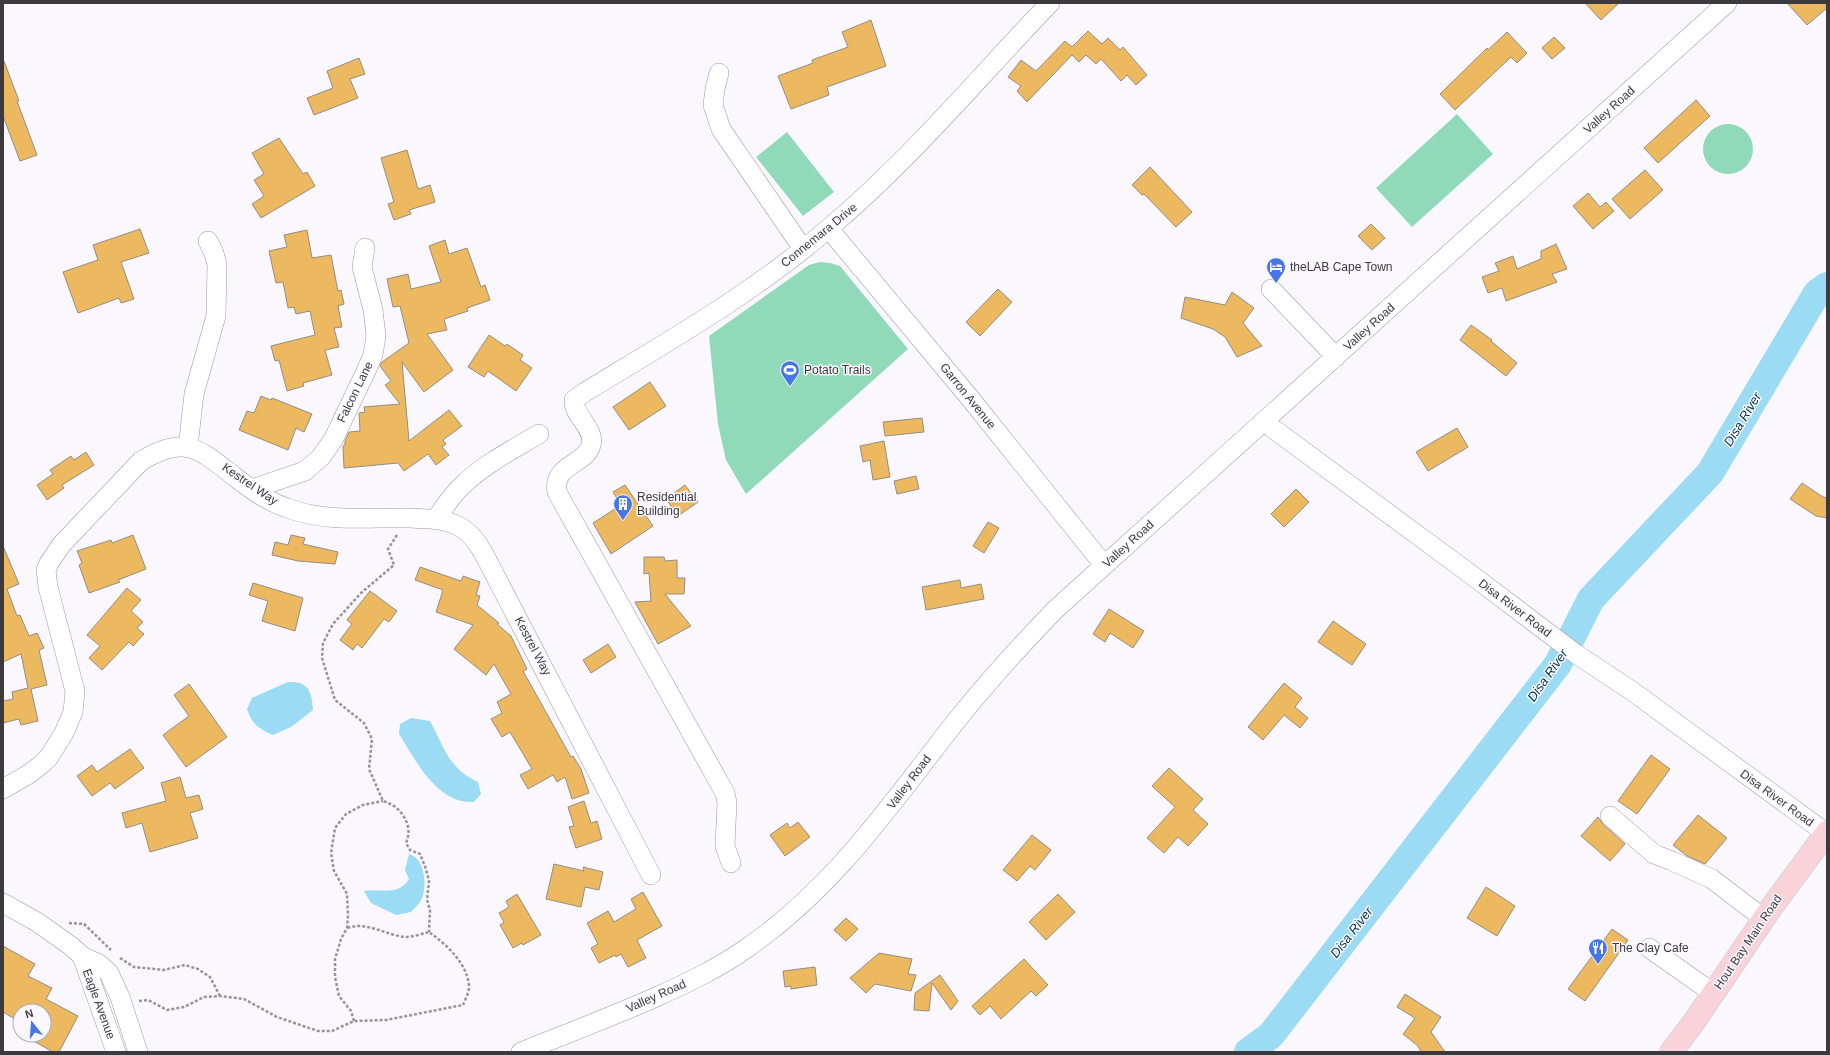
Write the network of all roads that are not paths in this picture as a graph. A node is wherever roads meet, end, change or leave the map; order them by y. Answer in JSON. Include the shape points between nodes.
{"nodes":[{"id":1,"x":1050,"y":3,"type":"edge"},
{"id":2,"x":1727,"y":3,"type":"edge"},
{"id":3,"x":719,"y":73,"type":"dead end"},
{"id":4,"x":829,"y":229,"type":"junction"},
{"id":5,"x":208,"y":241,"type":"dead end"},
{"id":6,"x":365,"y":248,"type":"dead end"},
{"id":7,"x":803,"y":249,"type":"junction"},
{"id":8,"x":1271,"y":289,"type":"dead end"},
{"id":9,"x":1336,"y":357,"type":"junction"},
{"id":10,"x":1264,"y":422,"type":"junction"},
{"id":11,"x":539,"y":434,"type":"dead end"},
{"id":12,"x":188,"y":447,"type":"junction"},
{"id":13,"x":252,"y":489,"type":"junction"},
{"id":14,"x":436,"y":519,"type":"junction"},
{"id":15,"x":1104,"y":565,"type":"junction"},
{"id":16,"x":3,"y":789,"type":"edge"},
{"id":17,"x":1610,"y":816,"type":"dead end"},
{"id":18,"x":1826,"y":833,"type":"edge"},
{"id":19,"x":732,"y":863,"type":"dead end"},
{"id":20,"x":651,"y":875,"type":"dead end"},
{"id":21,"x":3,"y":903,"type":"edge"},
{"id":22,"x":1763,"y":918,"type":"junction"},
{"id":23,"x":1649,"y":948,"type":"dead end"},
{"id":24,"x":82,"y":956,"type":"junction"},
{"id":25,"x":1713,"y":993,"type":"junction"},
{"id":26,"x":116,"y":1052,"type":"edge"},
{"id":27,"x":138,"y":1052,"type":"edge"},
{"id":28,"x":521,"y":1052,"type":"edge"},
{"id":29,"x":1671,"y":1052,"type":"edge"}],
"edges":[{"from":1,"to":4,"type":"street","name":"Connemara Drive","via":[[912,152]]},
{"from":2,"to":9,"type":"street","name":"Valley Road"},
{"from":3,"to":7,"type":"street","via":[[713,105],[721,129]]},
{"from":4,"to":7,"type":"street","name":"Connemara Drive"},
{"from":4,"to":15,"type":"street","name":"Garron Avenue"},
{"from":5,"to":12,"type":"street","via":[[216,265],[216,316],[194,394]]},
{"from":6,"to":13,"type":"street","name":"Falcon Lane","via":[[362,267],[376,336],[373,355],[366,371],[333,440],[321,457],[305,470]]},
{"from":7,"to":19,"type":"street","name":"Connemara Drive","via":[[750,289],[689,329],[577,397],[574,402],[575,408],[592,437],[591,447],[558,476],[556,482],[557,492],[725,793],[728,802],[725,846]]},
{"from":8,"to":9,"type":"street"},
{"from":9,"to":10,"type":"street","name":"Valley Road"},
{"from":10,"to":15,"type":"street","name":"Valley Road"},
{"from":10,"to":18,"type":"street","name":"Disa River Road","via":[[1543,630],[1632,691]]},
{"from":11,"to":14,"type":"street","via":[[478,472],[451,498]]},
{"from":12,"to":13,"type":"street","name":"Kestrel Way","via":[[204,452]]},
{"from":12,"to":16,"type":"street","name":"Kestrel Way","via":[[154,453],[141,461],[62,544],[49,563],[46,570],[47,583],[75,691],[73,712],[50,757]]},
{"from":13,"to":14,"type":"street","name":"Kestrel Way","via":[[286,508],[311,515],[336,518]]},
{"from":14,"to":20,"type":"street","name":"Kestrel Way","via":[[460,526],[478,545],[550,678]]},
{"from":15,"to":28,"type":"street","name":"Valley Road","via":[[1056,609],[1003,665],[961,714],[854,852],[791,914],[747,948],[701,975],[606,1019]]},
{"from":17,"to":22,"type":"street","via":[[1654,854],[1712,879]]},
{"from":18,"to":22,"type":"main road","name":"Hout Bay Main Road"},
{"from":21,"to":24,"type":"street","name":"Eagle Avenue","via":[[51,932]]},
{"from":22,"to":25,"type":"main road","name":"Hout Bay Main Road"},
{"from":23,"to":25,"type":"street"},
{"from":24,"to":26,"type":"street","name":"Eagle Avenue"},
{"from":24,"to":27,"type":"street","name":"Eagle Avenue","via":[[99,964],[116,985]]},
{"from":25,"to":29,"type":"main road","name":"Hout Bay Main Road"}]}
